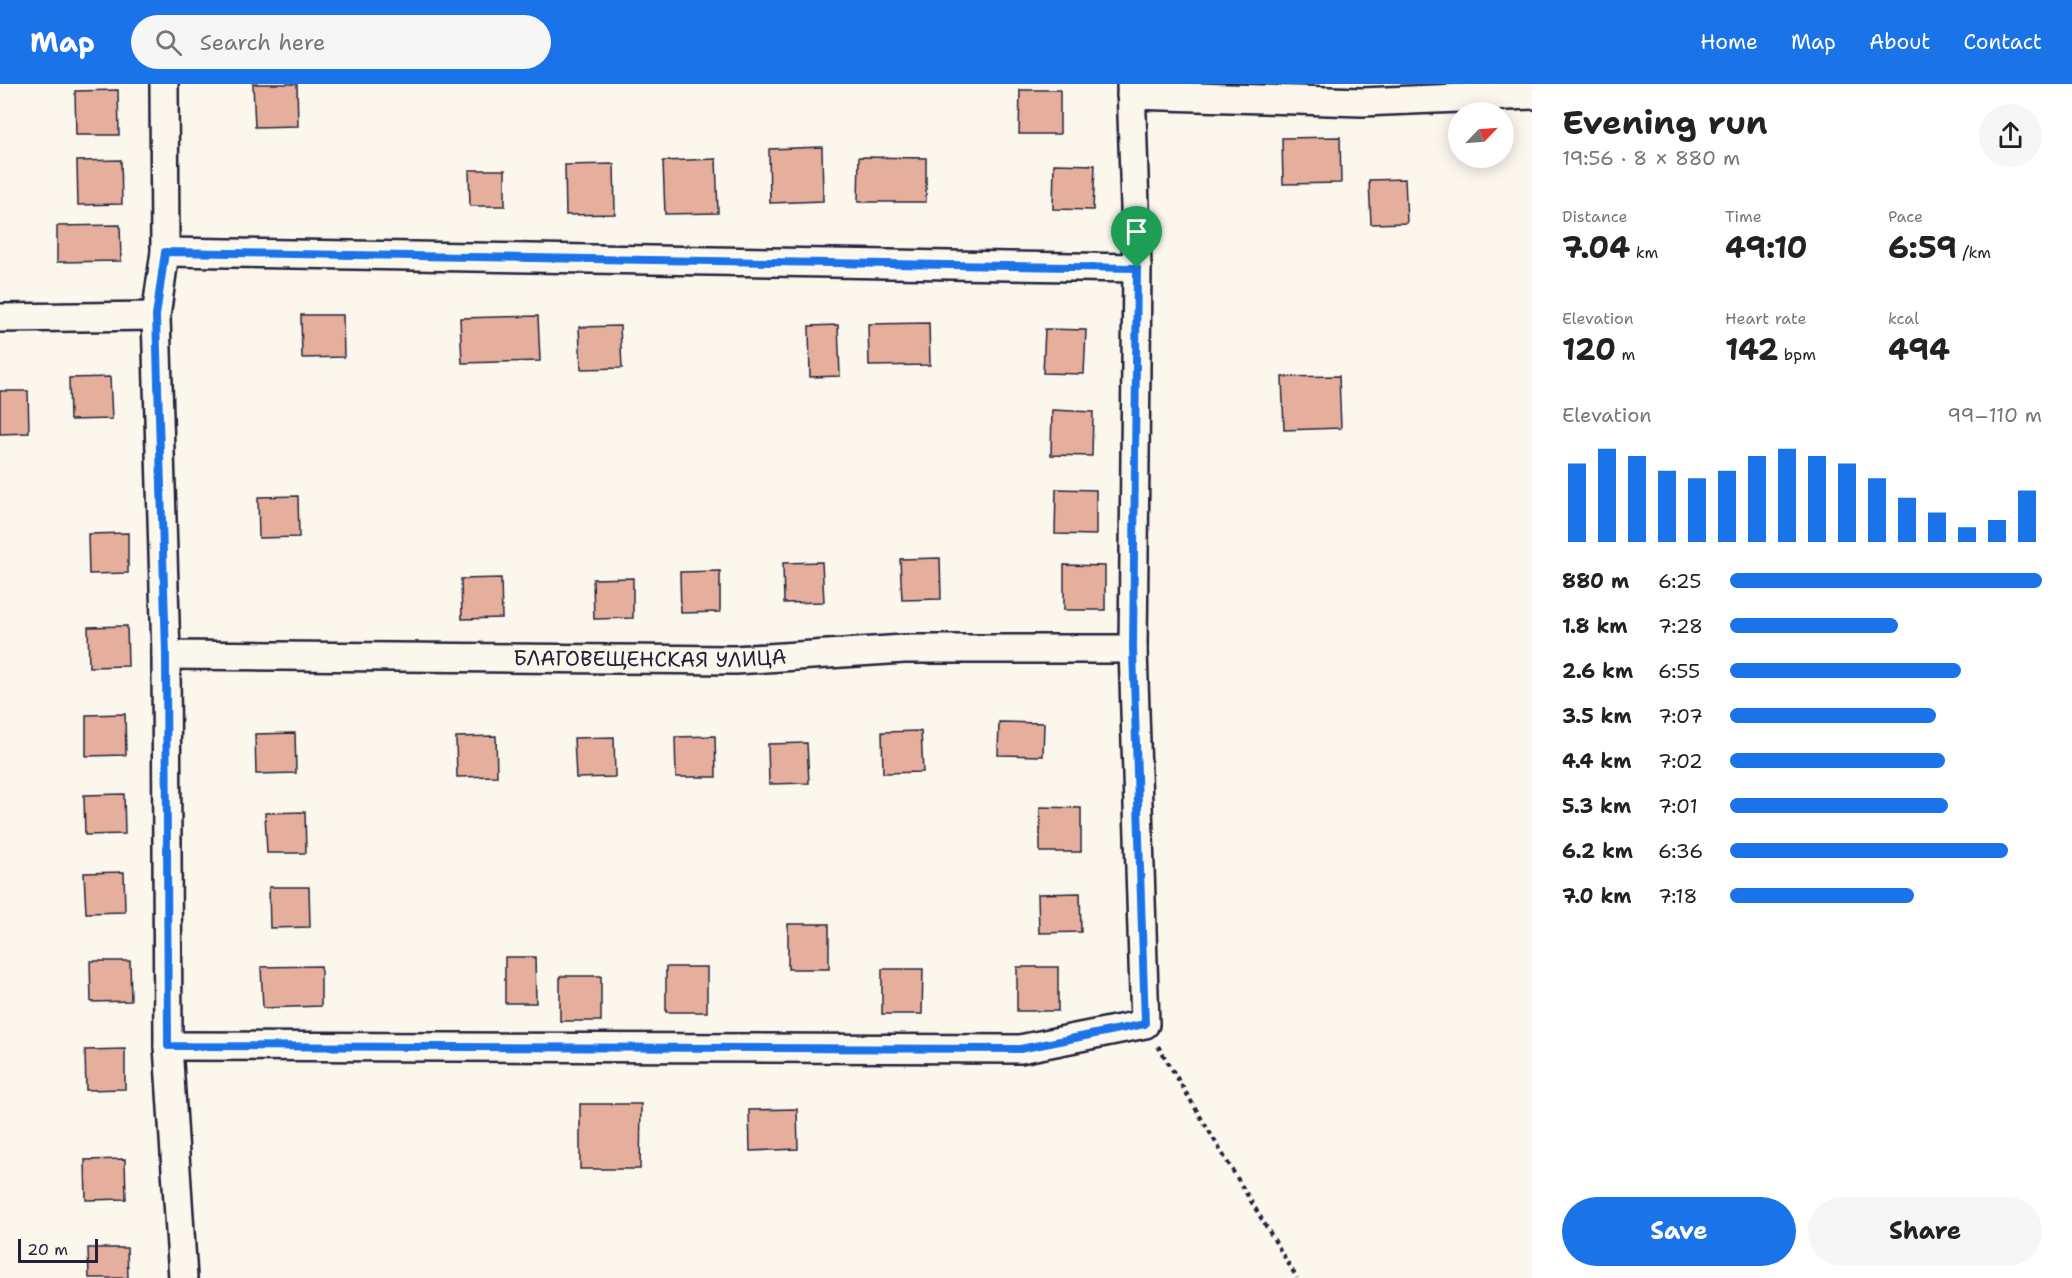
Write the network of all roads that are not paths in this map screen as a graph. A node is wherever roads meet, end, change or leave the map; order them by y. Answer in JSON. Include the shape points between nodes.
{"nodes":[{"id":1,"x":164,"y":84,"type":"edge"},
{"id":2,"x":1131,"y":90,"type":"edge"},
{"id":3,"x":1532,"y":95,"type":"edge"},
{"id":4,"x":165,"y":252,"type":"junction"},
{"id":5,"x":1137,"y":268,"type":"junction"},
{"id":6,"x":156,"y":316,"type":"junction"},
{"id":7,"x":0,"y":318,"type":"edge"},
{"id":8,"x":1133,"y":649,"type":"junction"},
{"id":9,"x":166,"y":655,"type":"junction"},
{"id":10,"x":168,"y":1046,"type":"junction"},
{"id":11,"x":183,"y":1278,"type":"edge"}],
"edges":[{"from":1,"to":4,"type":"street"},
{"from":2,"to":3,"type":"street","via":[[1362,102]]},
{"from":2,"to":5,"type":"street"},
{"from":4,"to":5,"type":"street"},
{"from":4,"to":6,"type":"street"},
{"from":5,"to":8,"type":"street"},
{"from":6,"to":7,"type":"street"},
{"from":6,"to":9,"type":"street"},
{"from":8,"to":9,"type":"street","name":"БЛАГОВЕЩЕНСКАЯ УЛИЦА","via":[[904,649],[735,660]]},
{"from":8,"to":10,"type":"street","via":[[1145,1024],[1020,1049]]},
{"from":9,"to":10,"type":"street"},
{"from":10,"to":11,"type":"street"}]}
